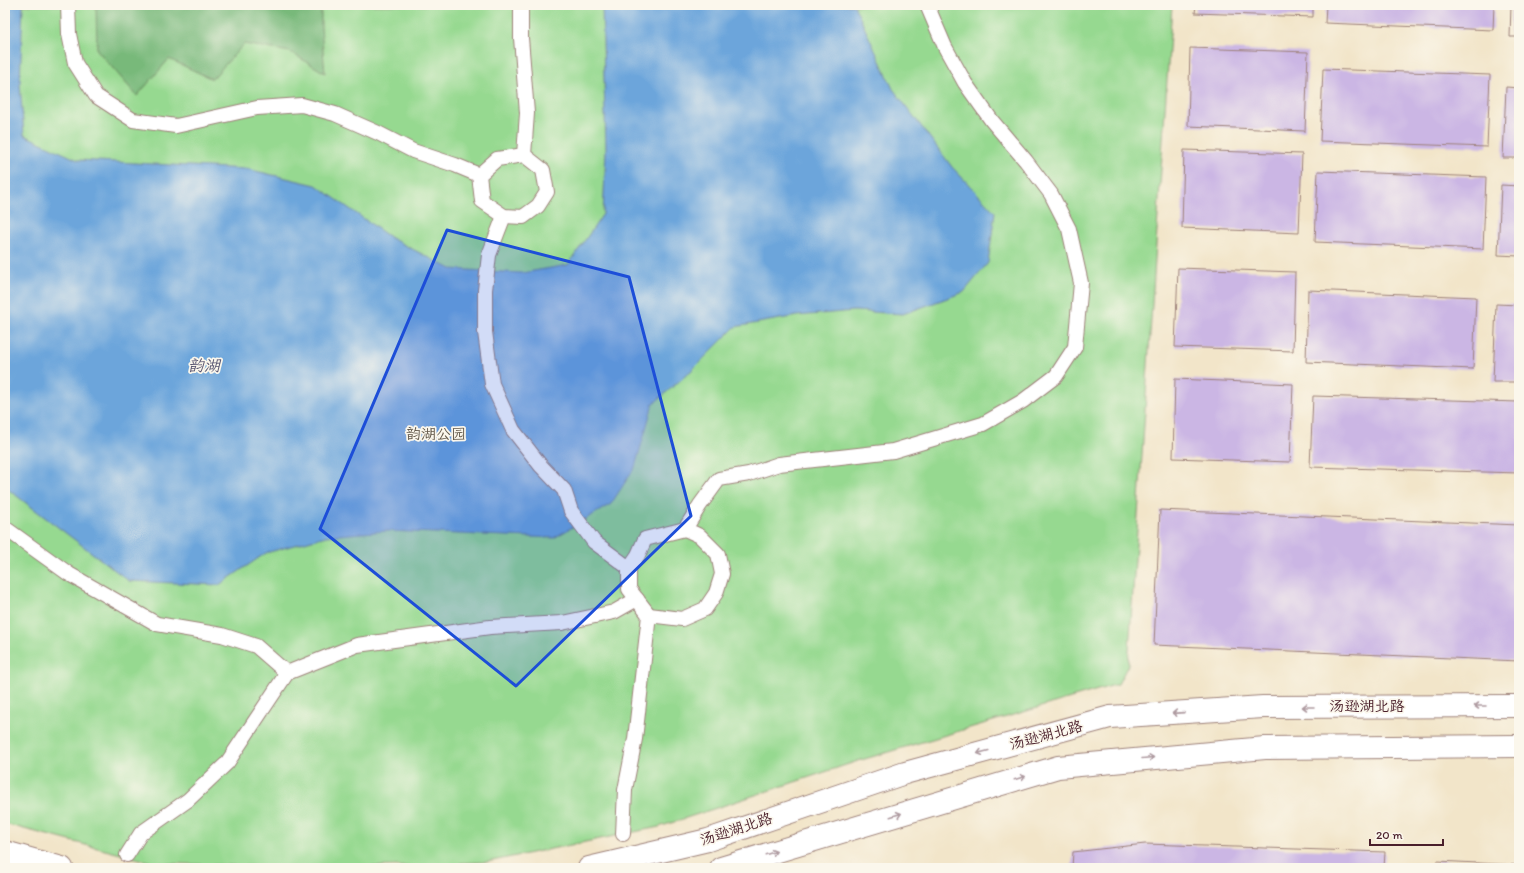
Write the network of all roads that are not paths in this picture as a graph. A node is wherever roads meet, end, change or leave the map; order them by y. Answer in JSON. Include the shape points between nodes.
{"nodes":[{"id":1,"x":68,"y":5,"type":"edge"},
{"id":2,"x":521,"y":5,"type":"edge"},
{"id":3,"x":927,"y":5,"type":"edge"},
{"id":4,"x":524,"y":155,"type":"junction"},
{"id":5,"x":479,"y":175,"type":"junction"},
{"id":6,"x":504,"y":216,"type":"junction"},
{"id":7,"x":5,"y":528,"type":"edge"},
{"id":8,"x":685,"y":529,"type":"junction"},
{"id":9,"x":629,"y":568,"type":"junction"},
{"id":10,"x":637,"y":599,"type":"junction"},
{"id":11,"x":649,"y":615,"type":"junction"},
{"id":12,"x":287,"y":673,"type":"junction"},
{"id":13,"x":1519,"y":706,"type":"edge"},
{"id":14,"x":1519,"y":746,"type":"edge"},
{"id":15,"x":622,"y":834,"type":"dead end"},
{"id":16,"x":5,"y":852,"type":"edge"},
{"id":17,"x":127,"y":856,"type":"dead end"},
{"id":18,"x":62,"y":868,"type":"edge"},
{"id":19,"x":589,"y":868,"type":"edge"},
{"id":20,"x":721,"y":868,"type":"edge"}],
"edges":[{"from":1,"to":5,"type":"street","via":[[69,34],[75,63],[96,96],[133,120],[176,126],[257,108],[302,105],[335,114],[378,132],[413,151]]},
{"from":2,"to":4,"type":"street","via":[[527,113]]},
{"from":3,"to":8,"type":"street","via":[[945,47],[965,83],[1051,194],[1069,229],[1081,283],[1075,347],[1056,376],[1023,401],[983,424],[893,451],[780,464],[749,474],[719,479]]},
{"from":4,"to":5,"type":"street","via":[[497,159]]},
{"from":4,"to":6,"type":"street","via":[[543,170],[547,192],[538,206],[522,217]]},
{"from":5,"to":6,"type":"street","via":[[482,201]]},
{"from":6,"to":9,"type":"street","via":[[489,255],[485,290],[485,332],[492,384],[513,430],[540,466],[564,490],[571,511],[594,542]]},
{"from":7,"to":12,"type":"street","via":[[69,574],[157,624],[222,635],[256,646]]},
{"from":8,"to":9,"type":"street","via":[[645,539]]},
{"from":8,"to":11,"type":"street","via":[[700,536],[718,554],[722,574],[716,593],[705,609],[682,619]]},
{"from":9,"to":10,"type":"street","via":[[629,589]]},
{"from":10,"to":11,"type":"street"},
{"from":10,"to":12,"type":"street","via":[[614,612],[562,623],[490,627],[357,645]]},
{"from":11,"to":15,"type":"street","via":[[635,739],[625,790]]},
{"from":12,"to":17,"type":"street","via":[[227,763],[188,800],[141,833]]},
{"from":13,"to":19,"type":"street","name":"汤逊湖北路","one_way":true,"via":[[1263,707],[1110,717],[905,773],[708,840]]},
{"from":20,"to":14,"type":"street","one_way":true,"via":[[1058,767],[1266,748]]},
{"from":16,"to":18,"type":"street"}]}
